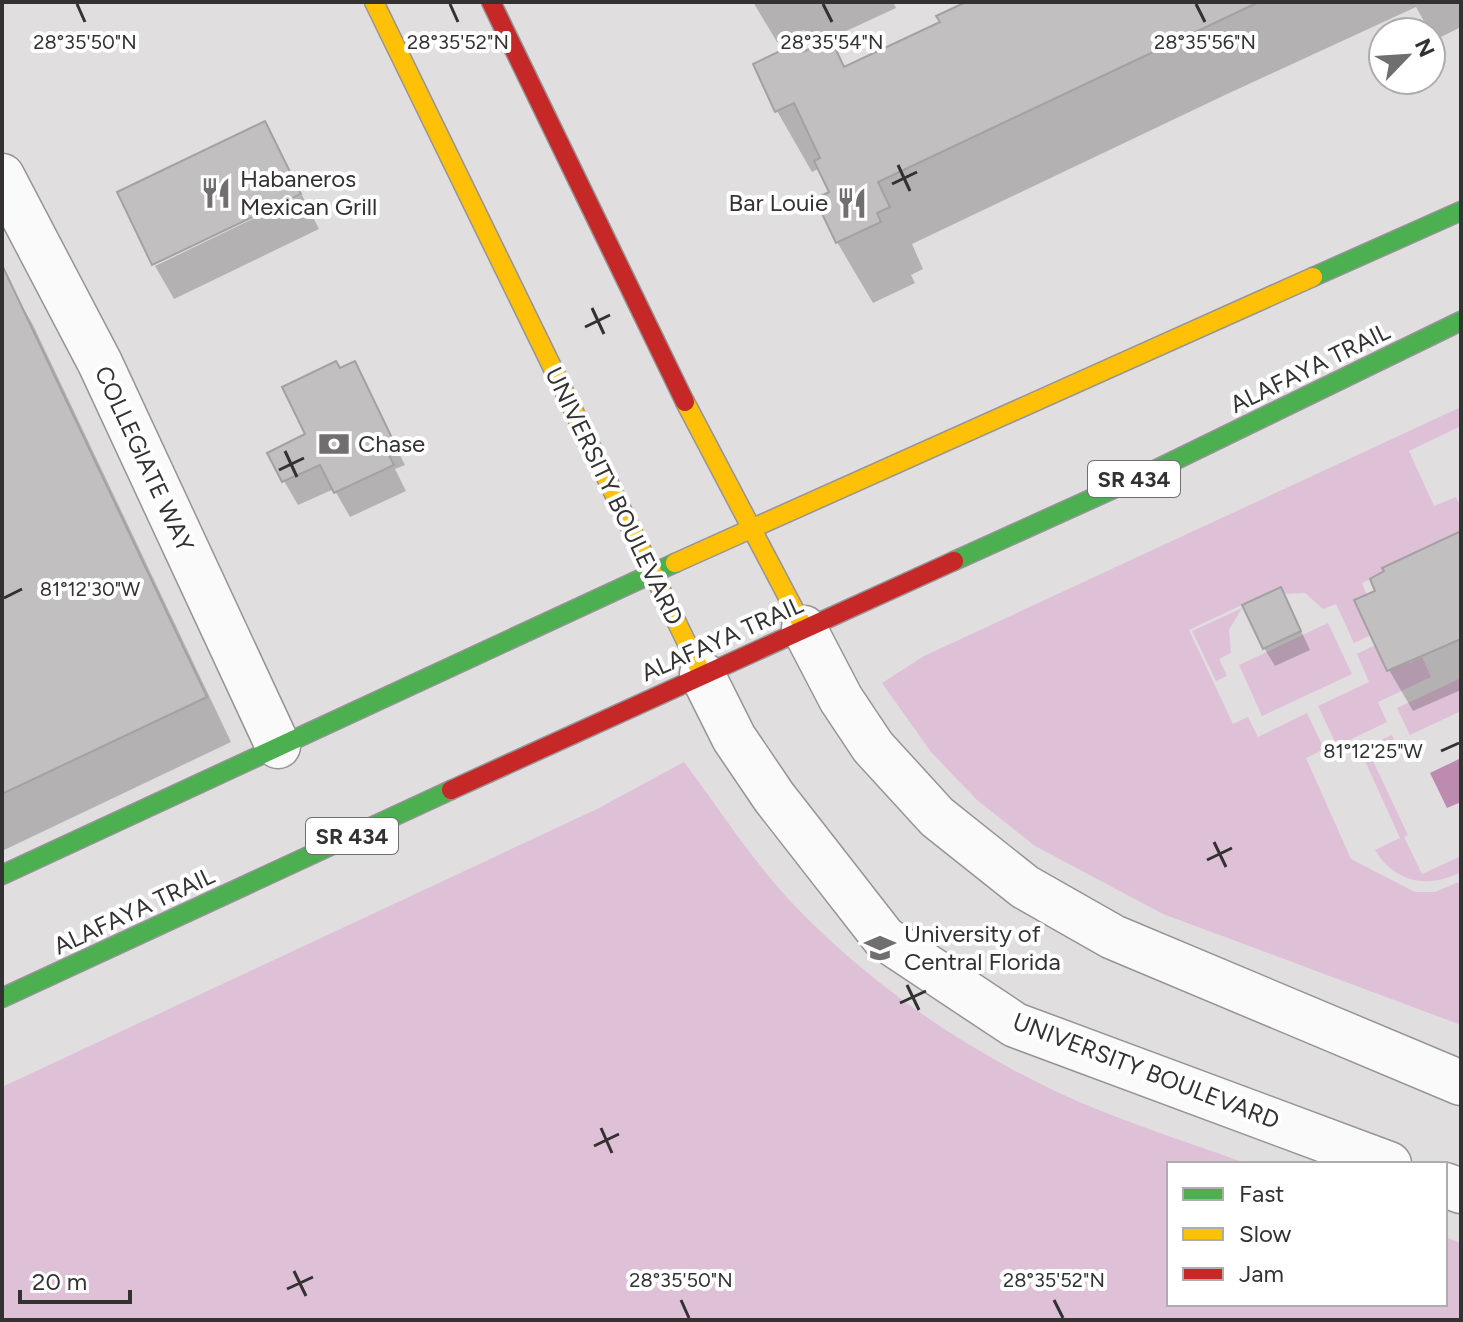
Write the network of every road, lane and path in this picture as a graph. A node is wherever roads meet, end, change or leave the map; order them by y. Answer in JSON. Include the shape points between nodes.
{"nodes":[{"id":1,"x":374,"y":2,"type":"edge"},
{"id":2,"x":491,"y":2,"type":"edge"},
{"id":3,"x":2,"y":176,"type":"edge"},
{"id":4,"x":1461,"y":211,"type":"edge"},
{"id":5,"x":1461,"y":321,"type":"edge"},
{"id":6,"x":750,"y":529,"type":"junction"},
{"id":7,"x":652,"y":573,"type":"junction"},
{"id":8,"x":804,"y":628,"type":"junction"},
{"id":9,"x":702,"y":674,"type":"junction"},
{"id":10,"x":278,"y":746,"type":"junction"},
{"id":11,"x":2,"y":875,"type":"edge"},
{"id":12,"x":2,"y":998,"type":"edge"},
{"id":13,"x":1461,"y":1083,"type":"edge"},
{"id":14,"x":1384,"y":1162,"type":"edge"}],
"edges":[{"from":1,"to":7,"type":"main road","name":"UNIVERSITY BOULEVARD"},
{"from":2,"to":6,"type":"main road"},
{"from":3,"to":10,"type":"street","name":"COLLEGIATE WAY","via":[[100,363]]},
{"from":4,"to":6,"type":"main road"},
{"from":5,"to":8,"type":"main road","name":"ALAFAYA TRAIL","number":"SR 434","via":[[1155,470]]},
{"from":6,"to":7,"type":"main road"},
{"from":6,"to":8,"type":"main road"},
{"from":7,"to":9,"type":"main road","name":"UNIVERSITY BOULEVARD"},
{"from":7,"to":10,"type":"main road"},
{"from":8,"to":9,"type":"main road","name":"ALAFAYA TRAIL","number":"SR 434"},
{"from":8,"to":13,"type":"street","via":[[873,747],[937,817],[1025,887],[1113,937]]},
{"from":9,"to":12,"type":"main road","name":"ALAFAYA TRAIL","number":"SR 434"},
{"from":9,"to":14,"type":"street","name":"UNIVERSITY BOULEVARD","via":[[734,738],[766,785],[884,938],[1015,1025]]},
{"from":10,"to":11,"type":"main road"}]}
